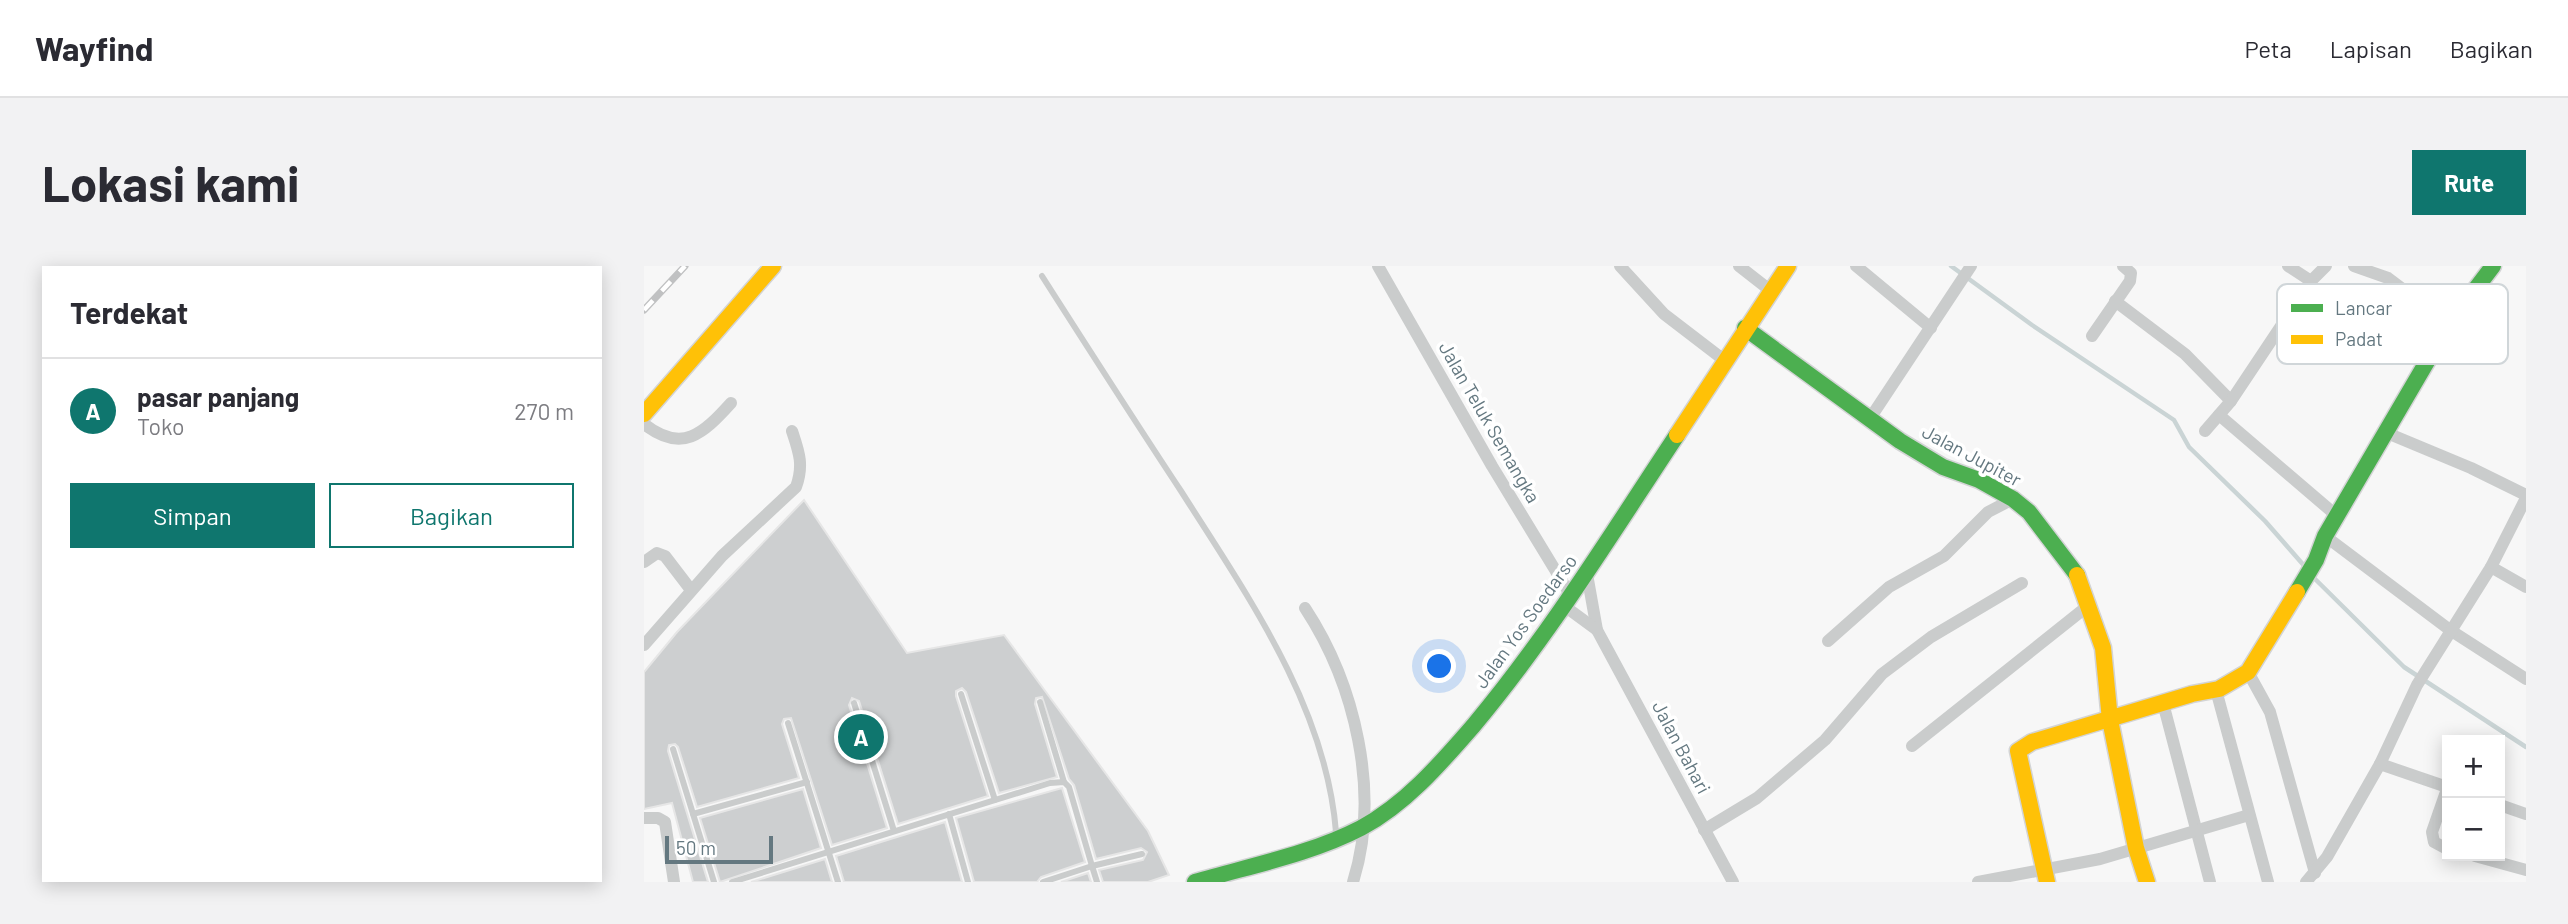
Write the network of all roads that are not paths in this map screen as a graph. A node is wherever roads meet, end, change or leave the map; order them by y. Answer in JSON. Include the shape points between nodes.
{"nodes":[{"id":1,"x":773,"y":266,"type":"edge"},
{"id":2,"x":1378,"y":266,"type":"edge"},
{"id":3,"x":1620,"y":266,"type":"edge"},
{"id":4,"x":1739,"y":266,"type":"edge"},
{"id":5,"x":1788,"y":266,"type":"edge"},
{"id":6,"x":1856,"y":266,"type":"edge"},
{"id":7,"x":1971,"y":266,"type":"edge"},
{"id":8,"x":2288,"y":266,"type":"edge"},
{"id":9,"x":2326,"y":266,"type":"edge"},
{"id":10,"x":2354,"y":266,"type":"edge"},
{"id":11,"x":2493,"y":266,"type":"edge"},
{"id":12,"x":2130,"y":268,"type":"edge"},
{"id":13,"x":1042,"y":276,"type":"dead end"},
{"id":14,"x":2311,"y":281,"type":"junction"},
{"id":15,"x":2309,"y":284,"type":"edge"},
{"id":16,"x":2396,"y":284,"type":"edge"},
{"id":17,"x":2479,"y":284,"type":"edge"},
{"id":18,"x":1772,"y":291,"type":"junction"},
{"id":19,"x":2115,"y":301,"type":"junction"},
{"id":20,"x":1745,"y":328,"type":"junction"},
{"id":21,"x":1931,"y":328,"type":"junction"},
{"id":22,"x":2277,"y":332,"type":"edge"},
{"id":23,"x":2092,"y":336,"type":"dead end"},
{"id":24,"x":1724,"y":360,"type":"junction"},
{"id":25,"x":2426,"y":364,"type":"edge"},
{"id":26,"x":2231,"y":401,"type":"junction"},
{"id":27,"x":731,"y":403,"type":"dead end"},
{"id":28,"x":644,"y":414,"type":"edge"},
{"id":29,"x":2219,"y":415,"type":"junction"},
{"id":30,"x":1869,"y":420,"type":"junction"},
{"id":31,"x":644,"y":424,"type":"edge"},
{"id":32,"x":792,"y":431,"type":"dead end"},
{"id":33,"x":2204,"y":431,"type":"dead end"},
{"id":34,"x":2387,"y":433,"type":"junction"},
{"id":35,"x":2526,"y":497,"type":"edge"},
{"id":36,"x":2013,"y":499,"type":"junction"},
{"id":37,"x":2337,"y":516,"type":"junction"},
{"id":38,"x":2521,"y":522,"type":"edge"},
{"id":39,"x":2325,"y":536,"type":"junction"},
{"id":40,"x":644,"y":562,"type":"edge"},
{"id":41,"x":2491,"y":567,"type":"junction"},
{"id":42,"x":1587,"y":571,"type":"junction"},
{"id":43,"x":2022,"y":583,"type":"dead end"},
{"id":44,"x":2526,"y":587,"type":"edge"},
{"id":45,"x":691,"y":590,"type":"junction"},
{"id":46,"x":1567,"y":600,"type":"junction"},
{"id":47,"x":2089,"y":605,"type":"junction"},
{"id":48,"x":1305,"y":608,"type":"dead end"},
{"id":49,"x":2450,"y":630,"type":"junction"},
{"id":50,"x":1597,"y":631,"type":"junction"},
{"id":51,"x":1828,"y":641,"type":"dead end"},
{"id":52,"x":644,"y":645,"type":"edge"},
{"id":53,"x":2248,"y":672,"type":"junction"},
{"id":54,"x":2526,"y":679,"type":"edge"},
{"id":55,"x":2217,"y":690,"type":"junction"},
{"id":56,"x":961,"y":694,"type":"dead end"},
{"id":57,"x":1040,"y":702,"type":"dead end"},
{"id":58,"x":854,"y":703,"type":"dead end"},
{"id":59,"x":2163,"y":703,"type":"junction"},
{"id":60,"x":2110,"y":720,"type":"junction"},
{"id":61,"x":788,"y":723,"type":"dead end"},
{"id":62,"x":1912,"y":746,"type":"dead end"},
{"id":63,"x":673,"y":749,"type":"dead end"},
{"id":64,"x":2381,"y":764,"type":"junction"},
{"id":65,"x":807,"y":782,"type":"junction"},
{"id":66,"x":1064,"y":782,"type":"junction"},
{"id":67,"x":2442,"y":786,"type":"edge"},
{"id":68,"x":995,"y":800,"type":"junction"},
{"id":69,"x":2442,"y":803,"type":"edge"},
{"id":70,"x":2505,"y":807,"type":"edge"},
{"id":71,"x":693,"y":814,"type":"junction"},
{"id":72,"x":949,"y":814,"type":"junction"},
{"id":73,"x":2526,"y":814,"type":"edge"},
{"id":74,"x":2249,"y":815,"type":"junction"},
{"id":75,"x":644,"y":818,"type":"edge"},
{"id":76,"x":1363,"y":827,"type":"junction"},
{"id":77,"x":1704,"y":830,"type":"junction"},
{"id":78,"x":894,"y":831,"type":"junction"},
{"id":79,"x":2196,"y":832,"type":"junction"},
{"id":80,"x":1337,"y":839,"type":"junction"},
{"id":81,"x":2442,"y":846,"type":"edge"},
{"id":82,"x":2136,"y":848,"type":"junction"},
{"id":83,"x":829,"y":850,"type":"junction"},
{"id":84,"x":1142,"y":854,"type":"dead end"},
{"id":85,"x":2493,"y":861,"type":"edge"},
{"id":86,"x":1092,"y":866,"type":"junction"},
{"id":87,"x":2526,"y":870,"type":"edge"},
{"id":88,"x":2046,"y":875,"type":"edge"},
{"id":89,"x":2311,"y":878,"type":"edge"},
{"id":90,"x":674,"y":882,"type":"edge"},
{"id":91,"x":714,"y":882,"type":"edge"},
{"id":92,"x":732,"y":882,"type":"edge"},
{"id":93,"x":838,"y":882,"type":"edge"},
{"id":94,"x":968,"y":882,"type":"edge"},
{"id":95,"x":1043,"y":882,"type":"edge"},
{"id":96,"x":1097,"y":882,"type":"edge"},
{"id":97,"x":1195,"y":882,"type":"edge"},
{"id":98,"x":1353,"y":882,"type":"edge"},
{"id":99,"x":1732,"y":882,"type":"edge"},
{"id":100,"x":1978,"y":882,"type":"edge"},
{"id":101,"x":2147,"y":882,"type":"edge"},
{"id":102,"x":2210,"y":882,"type":"edge"},
{"id":103,"x":2268,"y":882,"type":"edge"}],
"edges":[{"from":1,"to":28,"type":"main road"},
{"from":2,"to":46,"type":"street","name":"Jalan Teluk Semangka"},
{"from":3,"to":24,"type":"street","via":[[1664,314]]},
{"from":4,"to":18,"type":"street"},
{"from":5,"to":18,"type":"main road","name":"Jalan Yos Soedarso"},
{"from":6,"to":21,"type":"street"},
{"from":7,"to":21,"type":"street"},
{"from":8,"to":14,"type":"street"},
{"from":9,"to":14,"type":"street"},
{"from":10,"to":16,"type":"street"},
{"from":11,"to":17,"type":"main road"},
{"from":12,"to":19,"type":"street","via":[[2130,281]]},
{"from":13,"to":80,"type":"lane","via":[[1240,583],[1287,669],[1318,740],[1333,793]]},
{"from":14,"to":15,"type":"street"},
{"from":18,"to":20,"type":"main road","name":"Jalan Yos Soedarso"},
{"from":19,"to":23,"type":"street"},
{"from":19,"to":26,"type":"street","via":[[2185,354]]},
{"from":20,"to":24,"type":"main road","name":"Jalan Yos Soedarso"},
{"from":20,"to":30,"type":"main road","name":"Jalan Jupiter"},
{"from":21,"to":30,"type":"street"},
{"from":22,"to":26,"type":"street"},
{"from":24,"to":42,"type":"main road","name":"Jalan Yos Soedarso"},
{"from":25,"to":34,"type":"main road"},
{"from":26,"to":29,"type":"street"},
{"from":27,"to":31,"type":"street","via":[[713,424],[687,438],[673,441],[660,437]]},
{"from":29,"to":33,"type":"street"},
{"from":29,"to":37,"type":"street"},
{"from":30,"to":36,"type":"main road","name":"Jalan Jupiter","via":[[1943,467]]},
{"from":32,"to":45,"type":"street","via":[[801,457],[796,486]]},
{"from":34,"to":35,"type":"street"},
{"from":34,"to":37,"type":"main road"},
{"from":35,"to":38,"type":"street"},
{"from":36,"to":47,"type":"main road","name":"Jalan Jupiter","via":[[2061,553],[2080,580]]},
{"from":36,"to":51,"type":"street","via":[[1988,512],[1944,556],[1889,587]]},
{"from":37,"to":39,"type":"main road"},
{"from":38,"to":41,"type":"street"},
{"from":39,"to":49,"type":"street"},
{"from":39,"to":53,"type":"main road","via":[[2316,560]]},
{"from":40,"to":45,"type":"street","via":[[657,554],[664,556]]},
{"from":41,"to":44,"type":"street"},
{"from":41,"to":49,"type":"street"},
{"from":42,"to":46,"type":"main road","name":"Jalan Yos Soedarso"},
{"from":42,"to":50,"type":"street","name":"Jalan Bahari"},
{"from":43,"to":77,"type":"street","via":[[1931,637],[1882,674],[1825,740],[1756,798]]},
{"from":45,"to":52,"type":"street"},
{"from":46,"to":50,"type":"street","name":"Jalan Bahari"},
{"from":46,"to":76,"type":"main road","name":"Jalan Yos Soedarso","via":[[1497,697],[1438,767]]},
{"from":47,"to":60,"type":"main road","name":"Jalan Jupiter","via":[[2103,648]]},
{"from":47,"to":62,"type":"street"},
{"from":48,"to":76,"type":"street","via":[[1320,631],[1351,708],[1363,792]]},
{"from":49,"to":54,"type":"street"},
{"from":49,"to":64,"type":"street","via":[[2417,685]]},
{"from":50,"to":77,"type":"street","name":"Jalan Bahari"},
{"from":53,"to":55,"type":"main road"},
{"from":53,"to":89,"type":"street","via":[[2270,712]]},
{"from":55,"to":59,"type":"main road"},
{"from":55,"to":74,"type":"street"},
{"from":56,"to":68,"type":"lane"},
{"from":57,"to":66,"type":"lane"},
{"from":58,"to":78,"type":"lane"},
{"from":59,"to":60,"type":"main road"},
{"from":59,"to":79,"type":"street"},
{"from":60,"to":82,"type":"main road","name":"Jalan Jupiter"},
{"from":60,"to":88,"type":"main road","via":[[2032,742],[2018,751]]},
{"from":61,"to":65,"type":"lane"},
{"from":63,"to":71,"type":"lane"},
{"from":64,"to":67,"type":"street"},
{"from":64,"to":89,"type":"street"},
{"from":65,"to":71,"type":"lane"},
{"from":65,"to":83,"type":"lane"},
{"from":66,"to":68,"type":"lane"},
{"from":66,"to":86,"type":"lane","via":[[1074,798]]},
{"from":68,"to":72,"type":"lane"},
{"from":69,"to":81,"type":"street","via":[[2432,832],[2434,842]]},
{"from":70,"to":73,"type":"street"},
{"from":71,"to":91,"type":"lane"},
{"from":72,"to":78,"type":"lane"},
{"from":72,"to":94,"type":"lane"},
{"from":74,"to":79,"type":"street"},
{"from":74,"to":103,"type":"street"},
{"from":75,"to":90,"type":"street","via":[[665,822]]},
{"from":76,"to":80,"type":"main road","name":"Jalan Yos Soedarso"},
{"from":76,"to":98,"type":"street"},
{"from":77,"to":99,"type":"street","name":"Jalan Bahari"},
{"from":78,"to":83,"type":"lane"},
{"from":79,"to":82,"type":"street"},
{"from":79,"to":102,"type":"street"},
{"from":80,"to":97,"type":"main road","name":"Jalan Yos Soedarso"},
{"from":82,"to":88,"type":"street"},
{"from":82,"to":101,"type":"main road","name":"Jalan Jupiter"},
{"from":83,"to":92,"type":"lane"},
{"from":83,"to":93,"type":"lane"},
{"from":84,"to":86,"type":"lane"},
{"from":85,"to":87,"type":"street"},
{"from":86,"to":95,"type":"lane"},
{"from":86,"to":96,"type":"lane"},
{"from":88,"to":100,"type":"street"}]}
